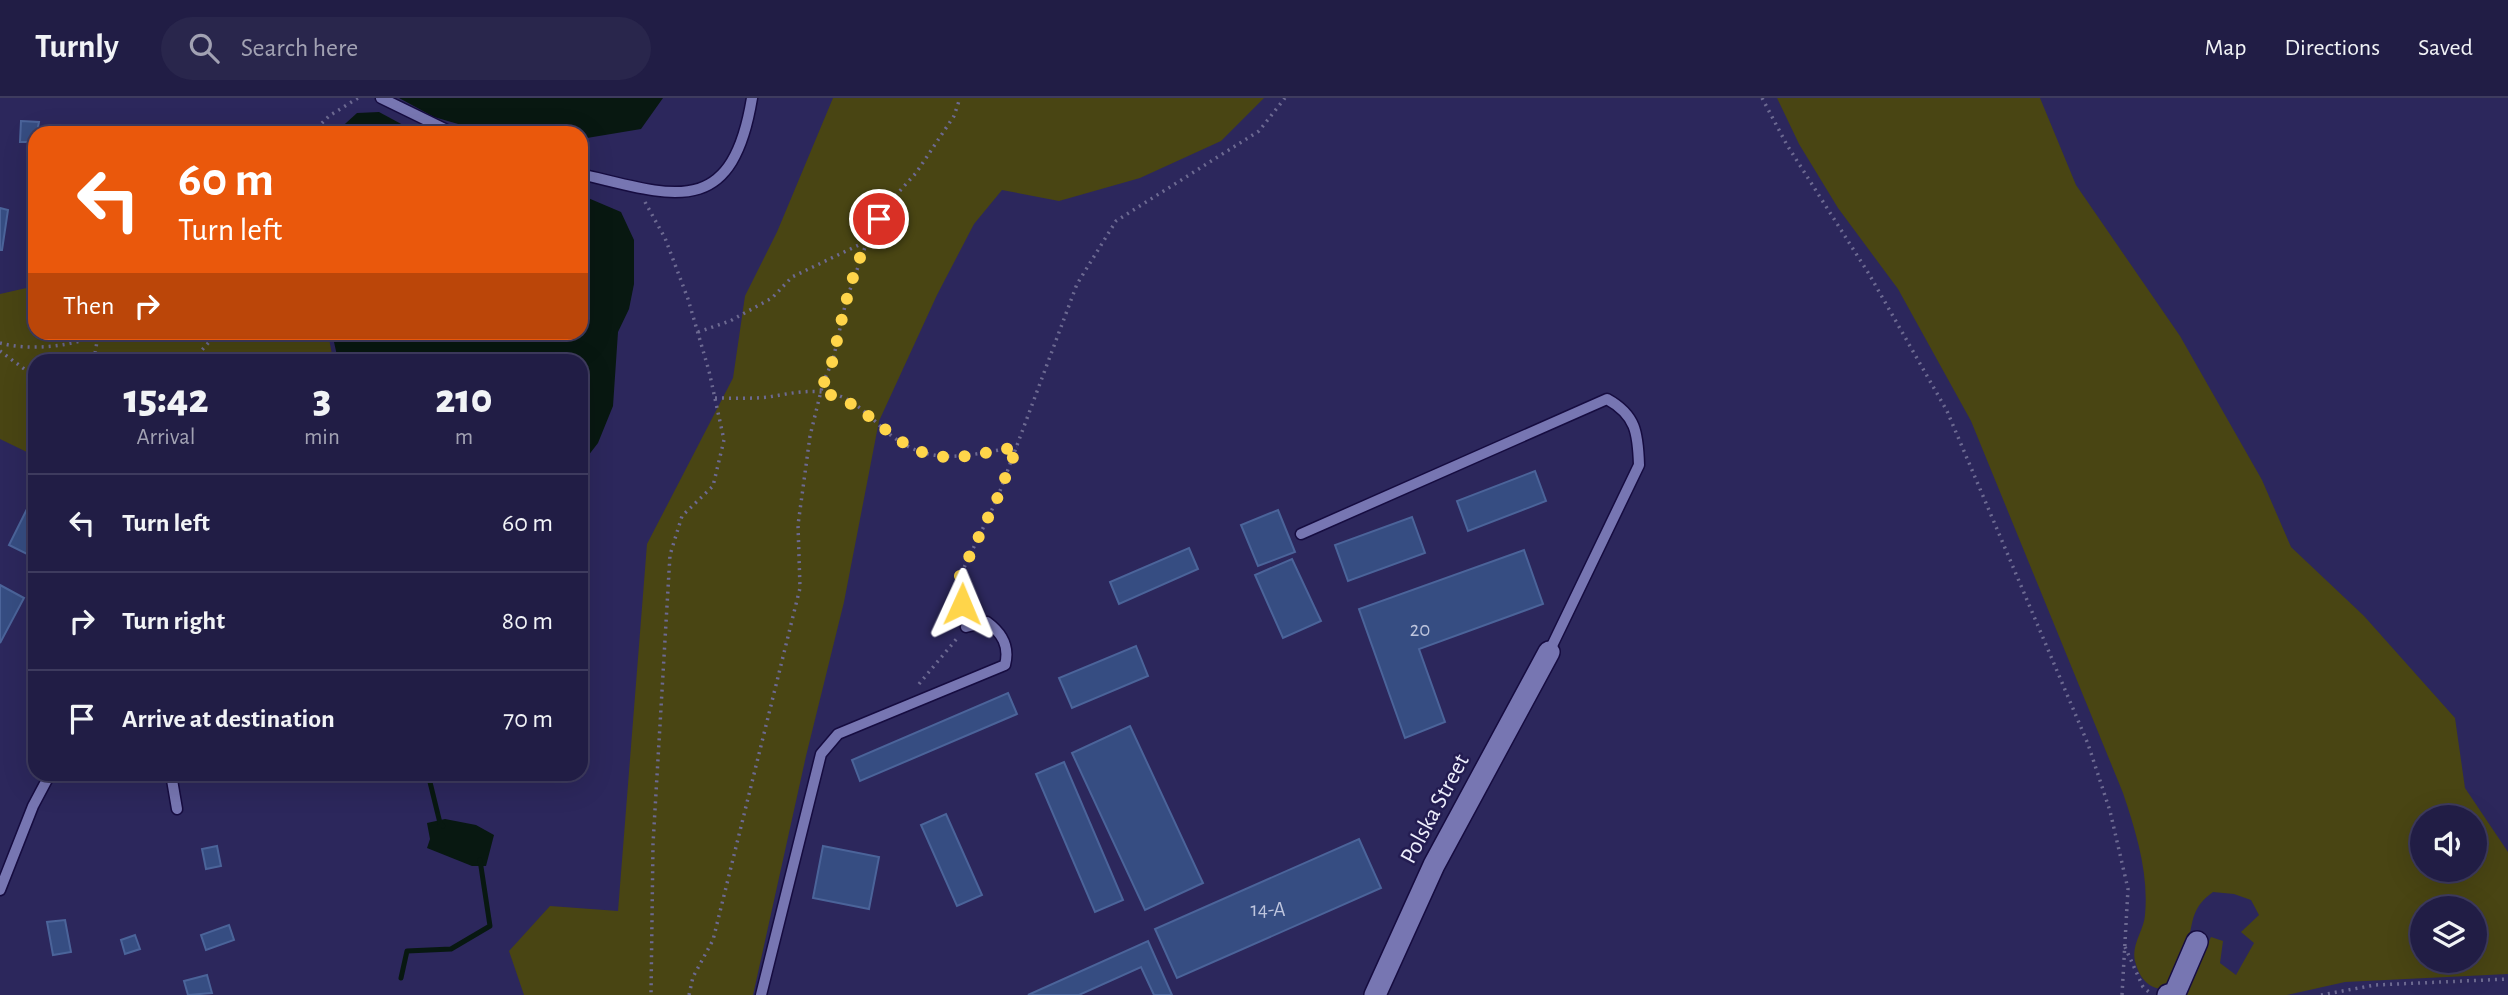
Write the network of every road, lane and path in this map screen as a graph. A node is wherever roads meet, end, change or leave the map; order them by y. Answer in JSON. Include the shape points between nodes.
{"nodes":[{"id":1,"x":358,"y":98,"type":"edge"},
{"id":2,"x":381,"y":98,"type":"edge"},
{"id":3,"x":752,"y":98,"type":"edge"},
{"id":4,"x":960,"y":98,"type":"edge"},
{"id":5,"x":1285,"y":98,"type":"edge"},
{"id":6,"x":1762,"y":98,"type":"edge"},
{"id":7,"x":319,"y":126,"type":"edge"},
{"id":8,"x":439,"y":126,"type":"edge"},
{"id":9,"x":588,"y":176,"type":"edge"},
{"id":10,"x":637,"y":188,"type":"junction"},
{"id":11,"x":867,"y":241,"type":"junction"},
{"id":12,"x":698,"y":332,"type":"junction"},
{"id":13,"x":78,"y":340,"type":"edge"},
{"id":14,"x":211,"y":340,"type":"edge"},
{"id":15,"x":0,"y":343,"type":"edge"},
{"id":16,"x":0,"y":351,"type":"edge"},
{"id":17,"x":198,"y":354,"type":"edge"},
{"id":18,"x":28,"y":372,"type":"edge"},
{"id":19,"x":821,"y":393,"type":"junction"},
{"id":20,"x":715,"y":398,"type":"junction"},
{"id":21,"x":1017,"y":447,"type":"junction"},
{"id":22,"x":1301,"y":534,"type":"dead end"},
{"id":23,"x":966,"y":627,"type":"junction"},
{"id":24,"x":1549,"y":652,"type":"joint"},
{"id":25,"x":897,"y":710,"type":"junction"},
{"id":26,"x":46,"y":781,"type":"edge"},
{"id":27,"x":172,"y":781,"type":"edge"},
{"id":28,"x":177,"y":809,"type":"dead end"},
{"id":29,"x":0,"y":890,"type":"edge"},
{"id":30,"x":2197,"y":942,"type":"dead end"},
{"id":31,"x":2125,"y":945,"type":"junction"},
{"id":32,"x":2508,"y":979,"type":"edge"},
{"id":33,"x":651,"y":995,"type":"edge"},
{"id":34,"x":689,"y":995,"type":"edge"},
{"id":35,"x":761,"y":995,"type":"edge"},
{"id":36,"x":1375,"y":995,"type":"edge"},
{"id":37,"x":2122,"y":995,"type":"edge"},
{"id":38,"x":2153,"y":995,"type":"edge"},
{"id":39,"x":2168,"y":995,"type":"edge"},
{"id":40,"x":2321,"y":995,"type":"edge"}],
"edges":[{"from":1,"to":7,"type":"path"},
{"from":2,"to":8,"type":"lane"},
{"from":3,"to":10,"type":"lane","via":[[740,148],[712,183],[694,192]]},
{"from":4,"to":11,"type":"path","via":[[943,132],[916,173],[887,205]]},
{"from":5,"to":21,"type":"path","via":[[1259,131],[1116,221],[1077,284]]},
{"from":6,"to":31,"type":"path","via":[[1947,411],[2024,587],[2110,811],[2128,889]]},
{"from":9,"to":10,"type":"lane"},
{"from":10,"to":12,"type":"path","via":[[665,238]]},
{"from":11,"to":12,"type":"path","via":[[792,277],[772,298],[730,321]]},
{"from":11,"to":19,"type":"path"},
{"from":12,"to":20,"type":"path"},
{"from":13,"to":15,"type":"path","via":[[52,347]]},
{"from":14,"to":17,"type":"path"},
{"from":16,"to":18,"type":"path"},
{"from":19,"to":20,"type":"path"},
{"from":19,"to":21,"type":"path","via":[[837,395],[894,437],[936,456],[971,457]]},
{"from":19,"to":34,"type":"path","via":[[798,525],[800,588],[717,928]]},
{"from":20,"to":33,"type":"path","via":[[724,440],[713,486],[682,516],[670,555],[653,844]]},
{"from":21,"to":23,"type":"path","via":[[958,580]]},
{"from":22,"to":24,"type":"lane","via":[[1607,399],[1624,409],[1638,435],[1639,465]]},
{"from":23,"to":25,"type":"path"},
{"from":23,"to":25,"type":"lane","via":[[987,622],[999,631],[1008,653],[1005,665]]},
{"from":24,"to":36,"type":"street","name":"Polska Street","via":[[1434,865]]},
{"from":25,"to":35,"type":"lane","via":[[838,734],[821,754]]},
{"from":26,"to":29,"type":"lane"},
{"from":27,"to":28,"type":"lane"},
{"from":30,"to":39,"type":"street","via":[[2185,975],[2175,993]]},
{"from":31,"to":37,"type":"path"},
{"from":31,"to":38,"type":"path","via":[[2143,987]]},
{"from":32,"to":40,"type":"path","via":[[2375,985]]}]}
